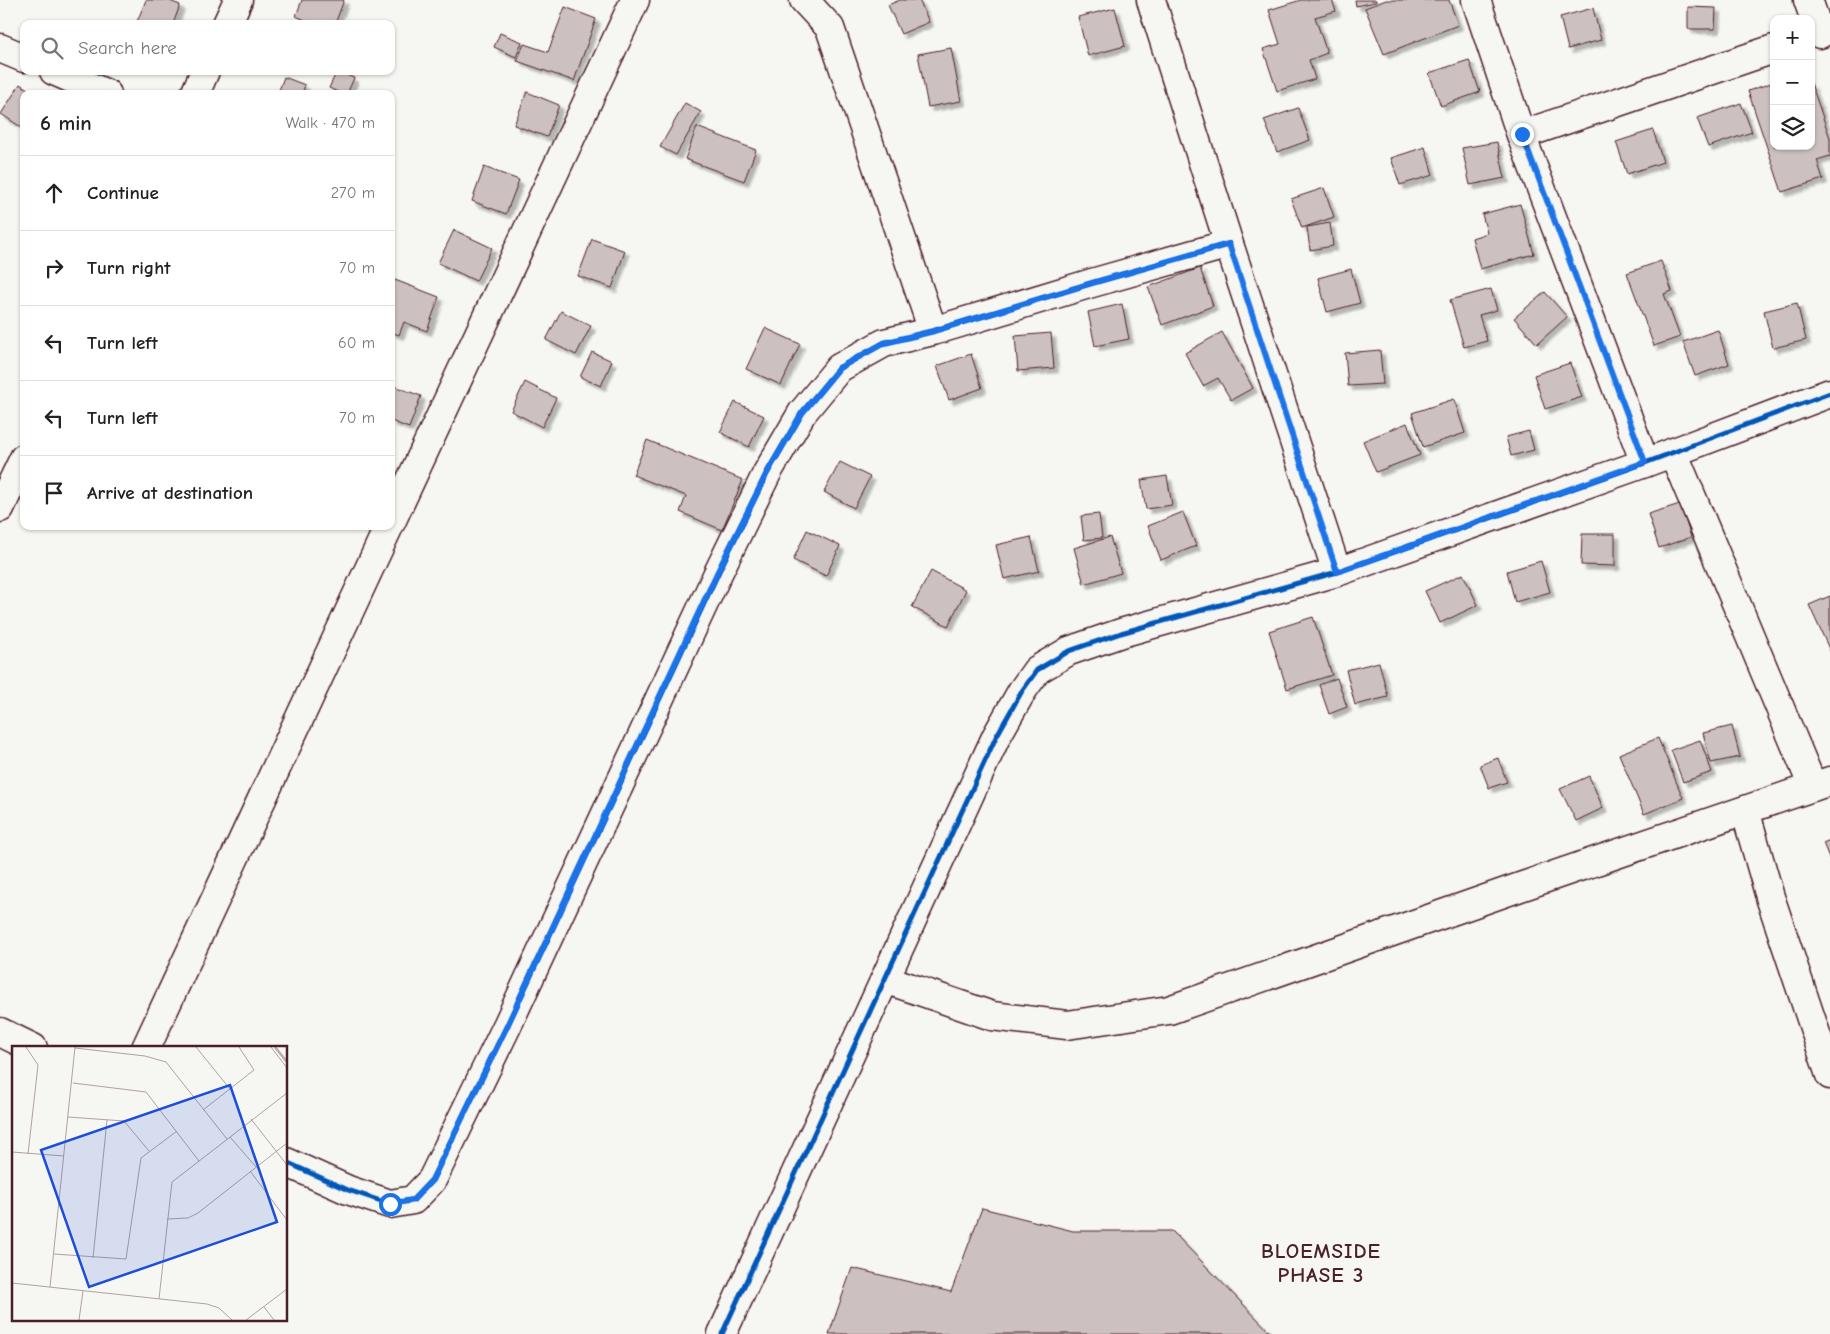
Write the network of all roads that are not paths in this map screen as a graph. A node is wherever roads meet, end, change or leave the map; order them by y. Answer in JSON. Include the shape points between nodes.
{"nodes":[{"id":1,"x":238,"y":0,"type":"edge"},
{"id":2,"x":635,"y":0,"type":"edge"},
{"id":3,"x":804,"y":0,"type":"edge"},
{"id":4,"x":1151,"y":0,"type":"edge"},
{"id":5,"x":1476,"y":0,"type":"edge"},
{"id":6,"x":1808,"y":0,"type":"edge"},
{"id":7,"x":229,"y":20,"type":"edge"},
{"id":8,"x":1820,"y":34,"type":"edge"},
{"id":9,"x":0,"y":48,"type":"edge"},
{"id":10,"x":1770,"y":50,"type":"edge"},
{"id":11,"x":20,"y":56,"type":"edge"},
{"id":12,"x":63,"y":75,"type":"edge"},
{"id":13,"x":203,"y":75,"type":"edge"},
{"id":14,"x":98,"y":90,"type":"edge"},
{"id":15,"x":197,"y":90,"type":"edge"},
{"id":16,"x":1522,"y":134,"type":"junction"},
{"id":17,"x":1229,"y":244,"type":"junction"},
{"id":18,"x":934,"y":331,"type":"junction"},
{"id":19,"x":1830,"y":393,"type":"edge"},
{"id":20,"x":1673,"y":452,"type":"junction"},
{"id":21,"x":1645,"y":462,"type":"junction"},
{"id":22,"x":20,"y":466,"type":"edge"},
{"id":23,"x":0,"y":508,"type":"edge"},
{"id":24,"x":395,"y":513,"type":"edge"},
{"id":25,"x":387,"y":530,"type":"edge"},
{"id":26,"x":1337,"y":572,"type":"junction"},
{"id":27,"x":1821,"y":784,"type":"edge"},
{"id":28,"x":1746,"y":810,"type":"junction"},
{"id":29,"x":885,"y":979,"type":"junction"},
{"id":30,"x":0,"y":1032,"type":"edge"},
{"id":31,"x":30,"y":1046,"type":"edge"},
{"id":32,"x":147,"y":1046,"type":"edge"},
{"id":33,"x":1830,"y":1075,"type":"edge"},
{"id":34,"x":288,"y":1163,"type":"edge"},
{"id":35,"x":722,"y":1334,"type":"edge"}],
"edges":[{"from":1,"to":7,"type":"street"},
{"from":2,"to":24,"type":"street"},
{"from":3,"to":18,"type":"street","via":[[830,28]]},
{"from":4,"to":17,"type":"street"},
{"from":5,"to":16,"type":"street"},
{"from":6,"to":8,"type":"street"},
{"from":9,"to":11,"type":"street"},
{"from":10,"to":16,"type":"street"},
{"from":12,"to":14,"type":"street"},
{"from":13,"to":15,"type":"street"},
{"from":16,"to":21,"type":"street"},
{"from":17,"to":18,"type":"street"},
{"from":17,"to":26,"type":"street"},
{"from":18,"to":34,"type":"street","via":[[884,343],[839,368],[802,413],[767,473],[718,571],[432,1180],[413,1200],[390,1204],[348,1190]]},
{"from":19,"to":20,"type":"street"},
{"from":20,"to":21,"type":"street"},
{"from":20,"to":27,"type":"street"},
{"from":21,"to":26,"type":"street"},
{"from":22,"to":23,"type":"street"},
{"from":25,"to":32,"type":"street"},
{"from":26,"to":29,"type":"street","via":[[1121,633],[1069,651],[1037,670],[996,737]]},
{"from":27,"to":28,"type":"street"},
{"from":28,"to":29,"type":"street","via":[[1169,1010],[1067,1025],[992,1016]]},
{"from":28,"to":33,"type":"street","via":[[1770,897]]},
{"from":29,"to":35,"type":"street"},
{"from":30,"to":31,"type":"street"}]}
